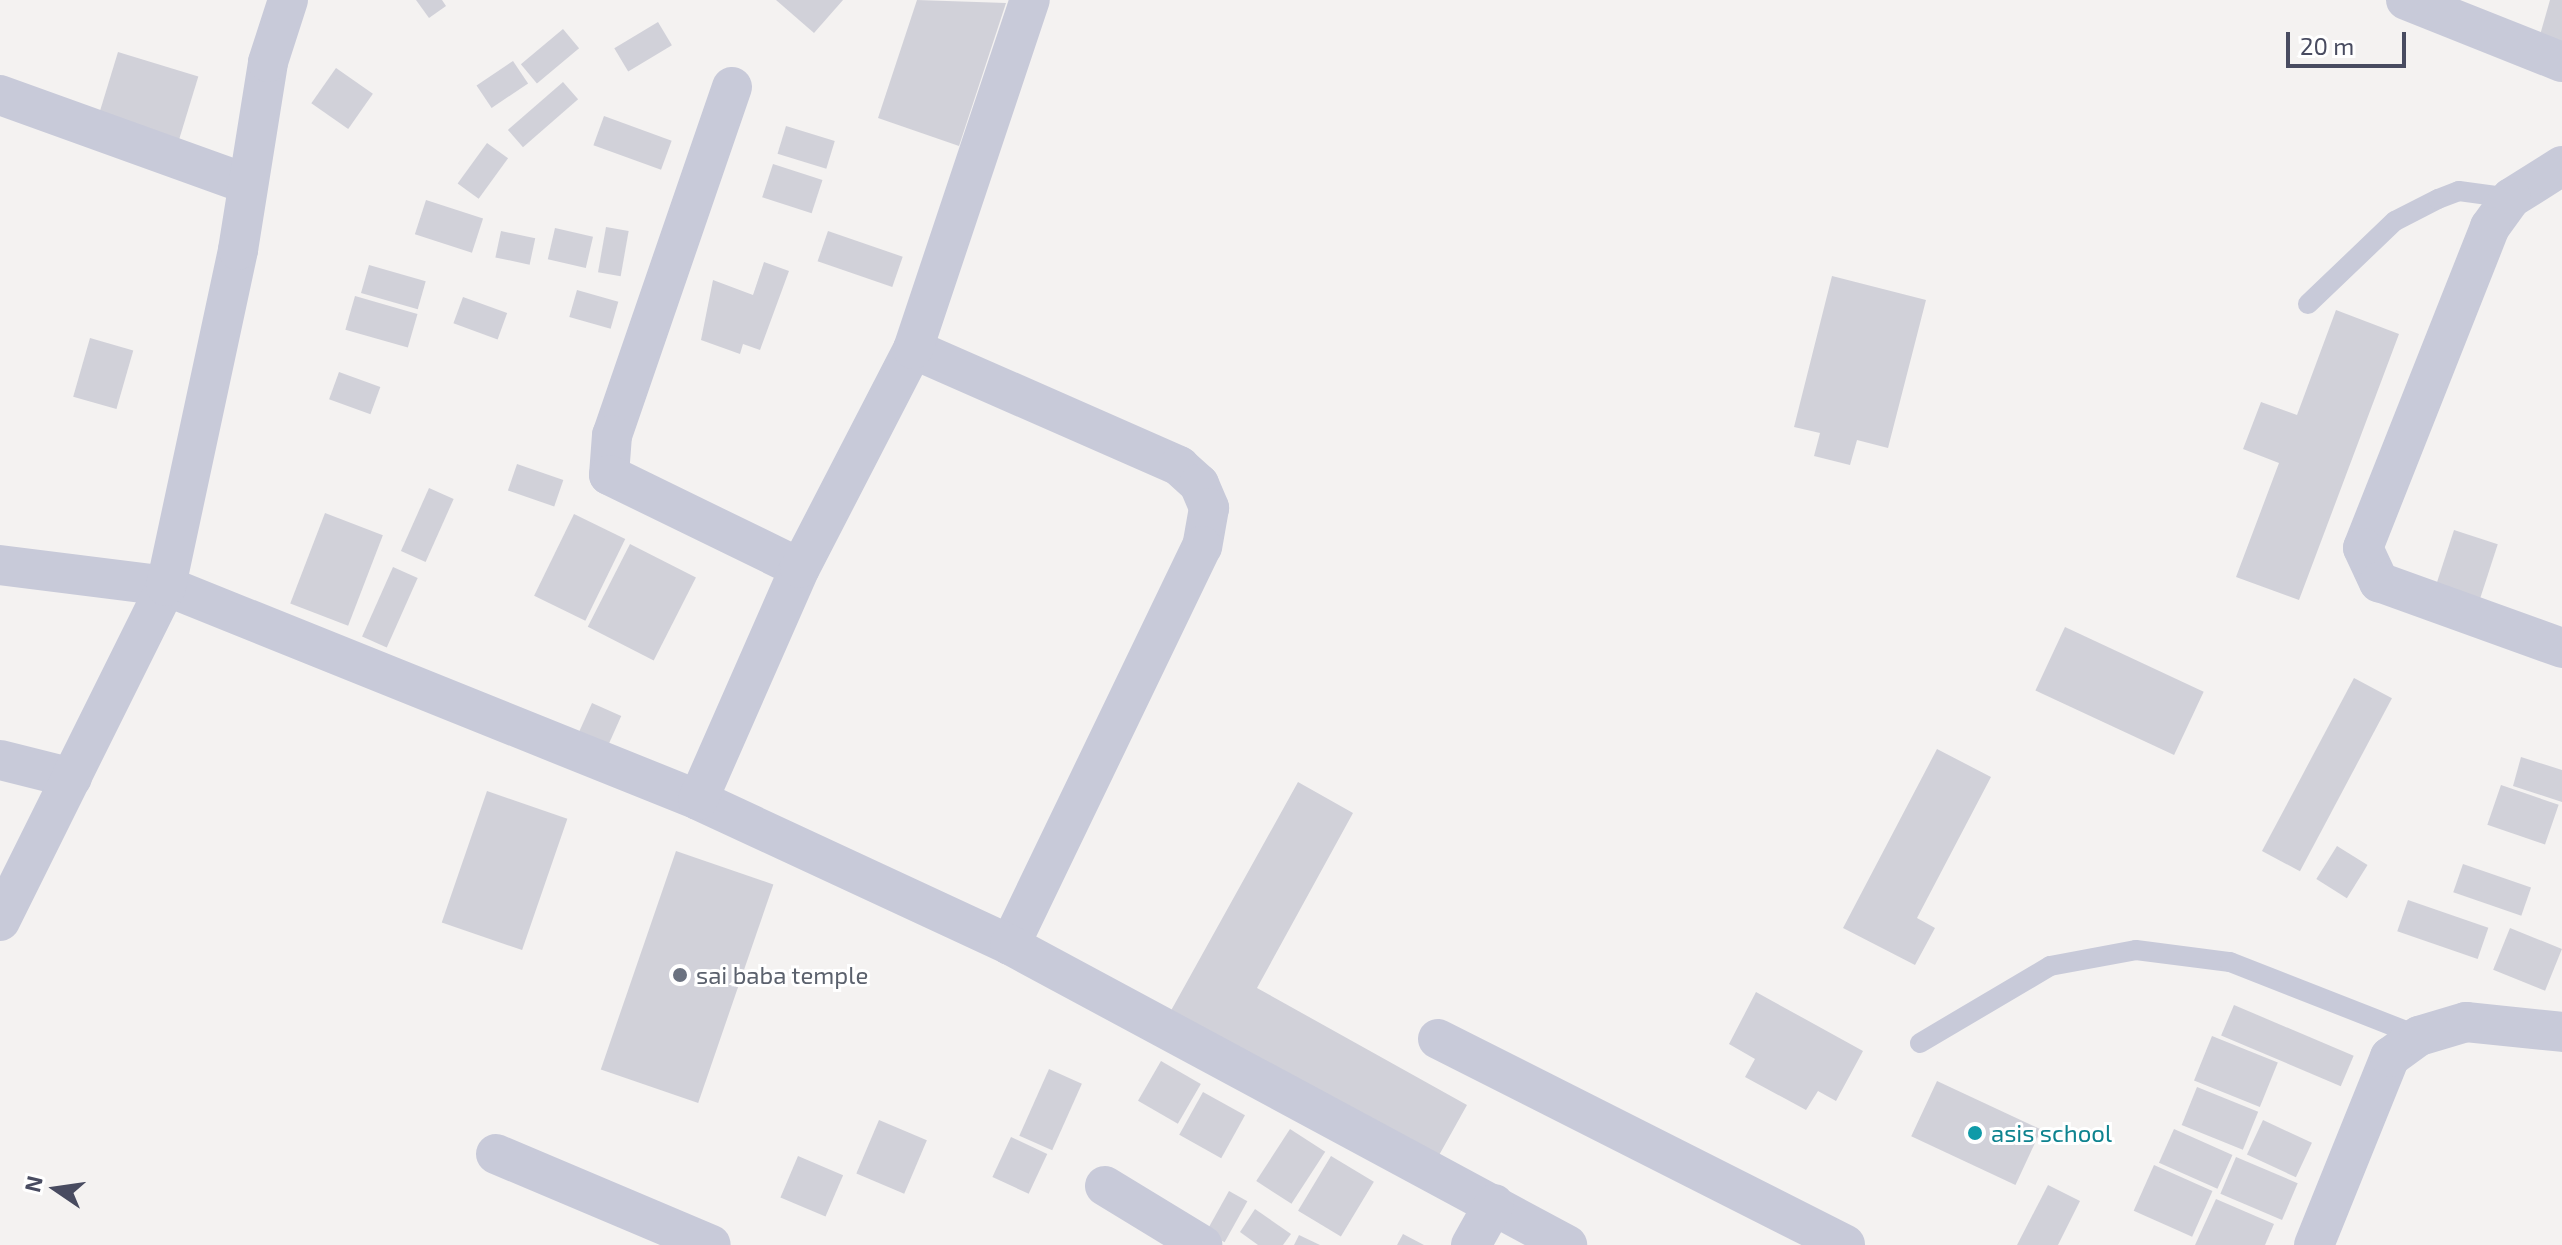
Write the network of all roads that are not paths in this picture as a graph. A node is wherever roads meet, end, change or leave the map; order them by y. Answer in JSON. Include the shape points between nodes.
{"nodes":[{"id":1,"x":288,"y":0,"type":"edge"},
{"id":2,"x":1030,"y":0,"type":"edge"},
{"id":3,"x":2406,"y":0,"type":"edge"},
{"id":4,"x":2562,"y":62,"type":"edge"},
{"id":5,"x":732,"y":87,"type":"dead end"},
{"id":6,"x":0,"y":95,"type":"edge"},
{"id":7,"x":2562,"y":166,"type":"edge"},
{"id":8,"x":247,"y":184,"type":"junction"},
{"id":9,"x":2511,"y":198,"type":"junction"},
{"id":10,"x":2308,"y":304,"type":"dead end"},
{"id":11,"x":913,"y":349,"type":"junction"},
{"id":12,"x":0,"y":565,"type":"edge"},
{"id":13,"x":800,"y":568,"type":"junction"},
{"id":14,"x":166,"y":586,"type":"junction"},
{"id":15,"x":2562,"y":648,"type":"edge"},
{"id":16,"x":0,"y":760,"type":"edge"},
{"id":17,"x":72,"y":778,"type":"junction"},
{"id":18,"x":698,"y":800,"type":"junction"},
{"id":19,"x":0,"y":921,"type":"edge"},
{"id":20,"x":1010,"y":945,"type":"junction"},
{"id":21,"x":2555,"y":1035,"type":"edge"},
{"id":22,"x":2419,"y":1036,"type":"junction"},
{"id":23,"x":1438,"y":1039,"type":"dead end"},
{"id":24,"x":1920,"y":1043,"type":"dead end"},
{"id":25,"x":496,"y":1154,"type":"dead end"},
{"id":26,"x":1105,"y":1186,"type":"dead end"},
{"id":27,"x":1494,"y":1204,"type":"junction"},
{"id":28,"x":711,"y":1245,"type":"edge"},
{"id":29,"x":1202,"y":1245,"type":"edge"},
{"id":30,"x":1471,"y":1245,"type":"edge"},
{"id":31,"x":1567,"y":1245,"type":"edge"},
{"id":32,"x":1845,"y":1245,"type":"edge"},
{"id":33,"x":2314,"y":1245,"type":"edge"}],
"edges":[{"from":1,"to":8,"type":"street","via":[[268,62]]},
{"from":2,"to":11,"type":"street"},
{"from":3,"to":4,"type":"street"},
{"from":5,"to":13,"type":"street","via":[[612,435],[609,475]]},
{"from":6,"to":8,"type":"street"},
{"from":7,"to":9,"type":"street"},
{"from":8,"to":14,"type":"street"},
{"from":9,"to":10,"type":"lane","via":[[2459,191],[2406,215]]},
{"from":9,"to":15,"type":"street","via":[[2490,227],[2363,548],[2364,564],[2379,582]]},
{"from":11,"to":13,"type":"street"},
{"from":11,"to":20,"type":"street","via":[[1179,466],[1199,484],[1209,508],[1202,546]]},
{"from":12,"to":14,"type":"street"},
{"from":13,"to":18,"type":"street"},
{"from":14,"to":17,"type":"street"},
{"from":14,"to":18,"type":"street"},
{"from":16,"to":17,"type":"street"},
{"from":17,"to":19,"type":"street"},
{"from":18,"to":20,"type":"street"},
{"from":20,"to":27,"type":"street"},
{"from":21,"to":22,"type":"street","via":[[2466,1022]]},
{"from":22,"to":24,"type":"lane","via":[[2230,962],[2136,950],[2050,966]]},
{"from":22,"to":33,"type":"street","via":[[2390,1057],[2376,1083]]},
{"from":23,"to":32,"type":"street"},
{"from":25,"to":28,"type":"street"},
{"from":26,"to":29,"type":"street"},
{"from":27,"to":30,"type":"street"},
{"from":27,"to":31,"type":"street"}]}
